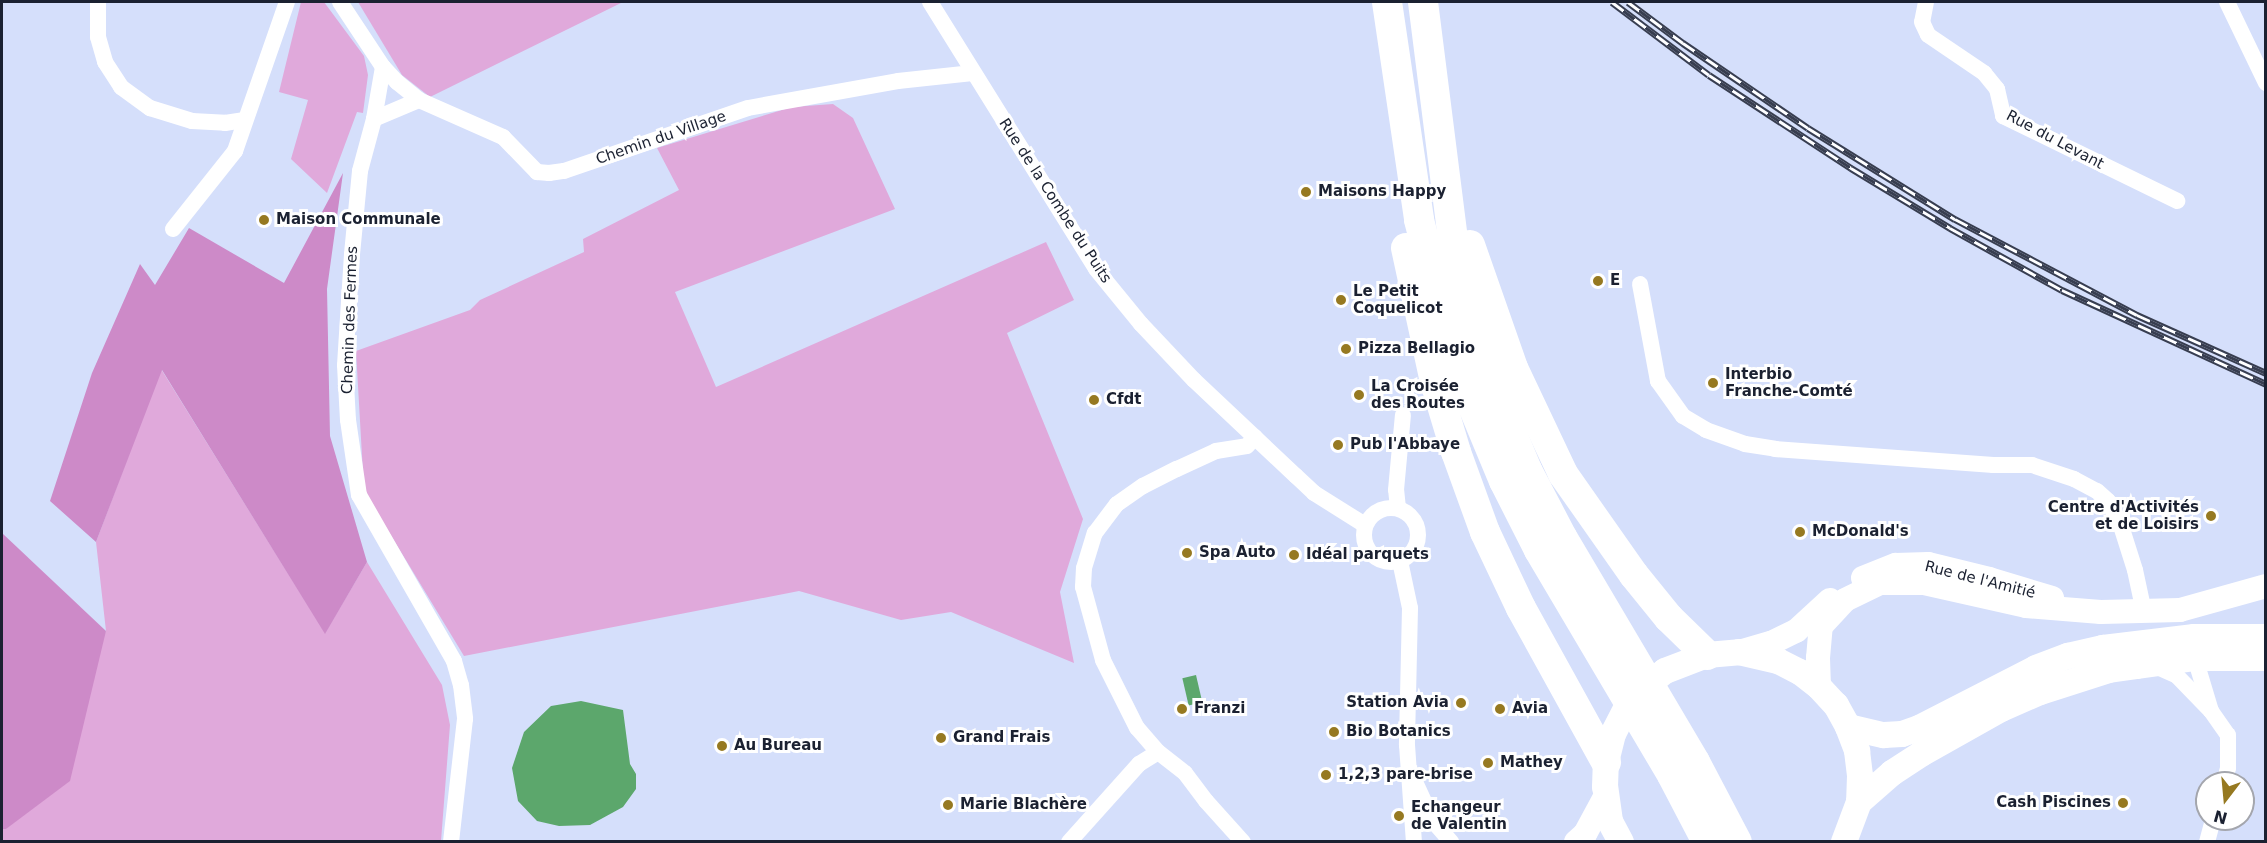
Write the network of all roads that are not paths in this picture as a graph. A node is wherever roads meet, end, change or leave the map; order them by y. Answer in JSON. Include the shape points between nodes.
{"nodes":[{"id":1,"x":98,"y":2,"type":"edge"},
{"id":2,"x":287,"y":2,"type":"edge"},
{"id":3,"x":340,"y":2,"type":"edge"},
{"id":4,"x":930,"y":2,"type":"edge"},
{"id":5,"x":1387,"y":2,"type":"edge"},
{"id":6,"x":1423,"y":2,"type":"edge"},
{"id":7,"x":1926,"y":2,"type":"edge"},
{"id":8,"x":2228,"y":2,"type":"edge"},
{"id":9,"x":383,"y":67,"type":"junction"},
{"id":10,"x":973,"y":73,"type":"junction"},
{"id":11,"x":2265,"y":83,"type":"edge"},
{"id":12,"x":419,"y":100,"type":"junction"},
{"id":13,"x":374,"y":118,"type":"junction"},
{"id":14,"x":245,"y":120,"type":"junction"},
{"id":15,"x":1437,"y":125,"type":"junction"},
{"id":16,"x":2177,"y":201,"type":"dead end"},
{"id":17,"x":173,"y":229,"type":"dead end"},
{"id":18,"x":1640,"y":284,"type":"dead end"},
{"id":19,"x":1403,"y":416,"type":"dead end"},
{"id":20,"x":1256,"y":437,"type":"junction"},
{"id":21,"x":1398,"y":508,"type":"junction"},
{"id":22,"x":1365,"y":525,"type":"junction"},
{"id":23,"x":1400,"y":561,"type":"junction"},
{"id":24,"x":2265,"y":586,"type":"edge"},
{"id":25,"x":2101,"y":612,"type":"junction"},
{"id":26,"x":2144,"y":612,"type":"junction"},
{"id":27,"x":2265,"y":638,"type":"edge"},
{"id":28,"x":1738,"y":652,"type":"junction"},
{"id":29,"x":2143,"y":653,"type":"junction"},
{"id":30,"x":1707,"y":655,"type":"junction"},
{"id":31,"x":2195,"y":658,"type":"junction"},
{"id":32,"x":2265,"y":658,"type":"edge"},
{"id":33,"x":1820,"y":687,"type":"junction"},
{"id":34,"x":2211,"y":711,"type":"junction"},
{"id":35,"x":1848,"y":727,"type":"junction"},
{"id":36,"x":1158,"y":752,"type":"junction"},
{"id":37,"x":1606,"y":762,"type":"junction"},
{"id":38,"x":1409,"y":769,"type":"junction"},
{"id":39,"x":2227,"y":771,"type":"edge"},
{"id":40,"x":1605,"y":797,"type":"junction"},
{"id":41,"x":1859,"y":802,"type":"junction"},
{"id":42,"x":451,"y":842,"type":"edge"},
{"id":43,"x":1069,"y":842,"type":"edge"},
{"id":44,"x":1244,"y":842,"type":"edge"},
{"id":45,"x":1414,"y":842,"type":"edge"},
{"id":46,"x":1451,"y":842,"type":"edge"},
{"id":47,"x":1576,"y":842,"type":"edge"},
{"id":48,"x":1621,"y":842,"type":"edge"},
{"id":49,"x":1707,"y":842,"type":"edge"},
{"id":50,"x":1737,"y":842,"type":"edge"},
{"id":51,"x":1844,"y":842,"type":"edge"}],
"edges":[{"from":1,"to":14,"type":"street","via":[[98,37],[105,62],[121,87],[150,108],[192,121]]},
{"from":2,"to":14,"type":"street"},
{"from":3,"to":9,"type":"street"},
{"from":4,"to":10,"type":"street","name":"Rue de la Combe du Puits"},
{"from":5,"to":37,"type":"highway","via":[[1403,226],[1424,340],[1446,423],[1485,532],[1507,580]]},
{"from":5,"to":49,"type":"highway","via":[[1419,220],[1449,336],[1474,409],[1539,550],[1672,775]]},
{"from":6,"to":15,"type":"highway"},
{"from":7,"to":16,"type":"street","name":"Rue du Levant","via":[[1922,22],[1928,35],[1984,73],[1997,88],[2003,116]]},
{"from":8,"to":11,"type":"street"},
{"from":9,"to":12,"type":"street","name":"Chemin du Village"},
{"from":9,"to":13,"type":"street","name":"Chemin des Fermes"},
{"from":10,"to":12,"type":"street","name":"Chemin du Village","via":[[748,108],[549,173],[537,172],[503,137]]},
{"from":10,"to":20,"type":"street","name":"Rue de la Combe du Puits","via":[[1096,269],[1194,380]]},
{"from":12,"to":13,"type":"street"},
{"from":13,"to":42,"type":"street","name":"Chemin des Fermes","via":[[360,171],[352,254],[345,365],[348,420],[358,495],[454,661],[461,686],[465,719]]},
{"from":14,"to":17,"type":"street","via":[[236,151]]},
{"from":15,"to":30,"type":"highway","via":[[1490,306],[1548,447],[1612,547],[1656,603]]},
{"from":15,"to":50,"type":"highway","via":[[1462,290],[1511,435],[1562,537],[1695,762]]},
{"from":18,"to":26,"type":"street","via":[[1658,381],[1683,416],[1706,430],[1745,444],[1775,449],[2032,465],[2074,479],[2108,501],[2122,528]]},
{"from":19,"to":21,"type":"street"},
{"from":20,"to":22,"type":"street","name":"Rue de la Combe du Puits","via":[[1314,493]]},
{"from":20,"to":36,"type":"street","via":[[1247,446],[1216,451],[1143,486],[1117,504],[1104,519],[1089,549],[1083,587],[1103,660],[1137,728]]},
{"from":21,"to":22,"type":"street","via":[[1382,508]]},
{"from":21,"to":23,"type":"street","via":[[1412,518],[1418,533],[1414,549]]},
{"from":22,"to":23,"type":"street","via":[[1364,540],[1372,554],[1386,561]]},
{"from":23,"to":38,"type":"street","via":[[1410,608]]},
{"from":24,"to":26,"type":"street","name":"Rue de l'Amitié","via":[[2180,610]]},
{"from":25,"to":26,"type":"street","name":"Rue de l'Amitié"},
{"from":25,"to":28,"type":"street","name":"Rue de l'Amitié","via":[[1928,564],[1896,565],[1843,588],[1796,631]]},
{"from":25,"to":33,"type":"street","name":"Rue de l'Amitié","via":[[2026,606],[1924,583],[1881,583],[1845,600],[1821,626]]},
{"from":27,"to":29,"type":"main road","via":[[2194,637]]},
{"from":28,"to":30,"type":"main road"},
{"from":28,"to":33,"type":"main road","via":[[1778,661]]},
{"from":29,"to":31,"type":"main road"},
{"from":29,"to":34,"type":"street","via":[[2177,676]]},
{"from":29,"to":35,"type":"main road","via":[[2068,656],[1902,734],[1884,735]]},
{"from":29,"to":41,"type":"main road","via":[[2109,670],[2001,709],[1901,767]]},
{"from":30,"to":37,"type":"main road","via":[[1665,672],[1644,688],[1619,722]]},
{"from":31,"to":32,"type":"main road"},
{"from":31,"to":34,"type":"street"},
{"from":33,"to":35,"type":"main road"},
{"from":34,"to":39,"type":"street","via":[[2228,735]]},
{"from":35,"to":41,"type":"main road","via":[[1859,768]]},
{"from":36,"to":43,"type":"street","via":[[1139,764]]},
{"from":36,"to":44,"type":"street","via":[[1185,773]]},
{"from":37,"to":40,"type":"main road"},
{"from":38,"to":45,"type":"street"},
{"from":38,"to":46,"type":"street","via":[[1433,821]]},
{"from":40,"to":47,"type":"street","via":[[1586,834]]},
{"from":40,"to":48,"type":"main road","via":[[1610,821]]},
{"from":41,"to":51,"type":"main road"}]}
